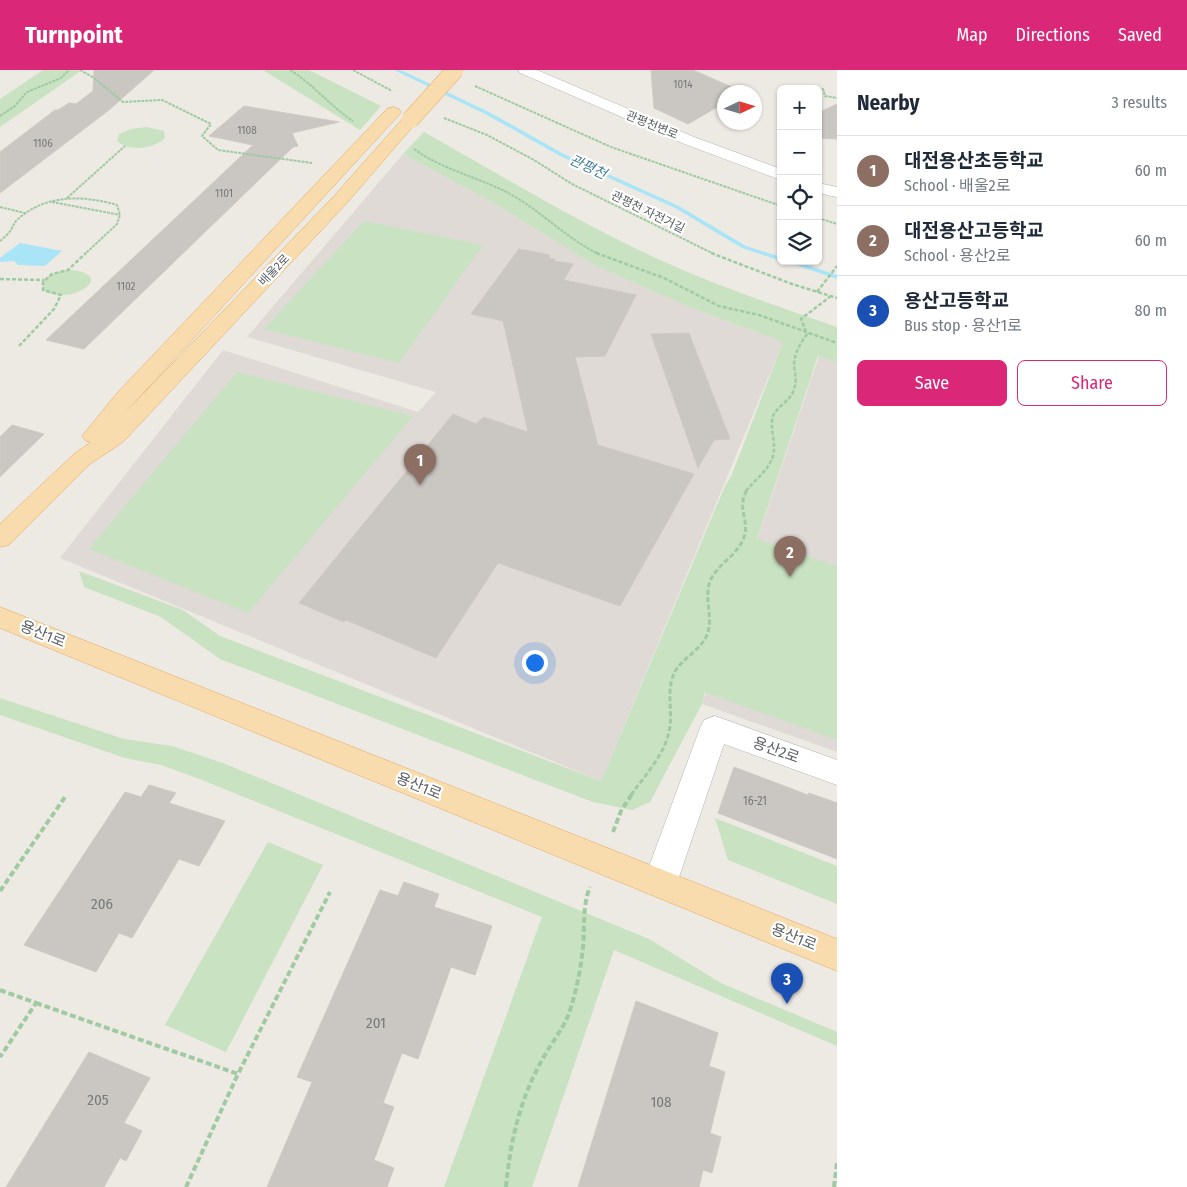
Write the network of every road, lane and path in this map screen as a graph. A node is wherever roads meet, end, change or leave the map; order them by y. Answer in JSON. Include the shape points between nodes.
{"nodes":[{"id":1,"x":69,"y":70,"type":"edge"},
{"id":2,"x":80,"y":70,"type":"edge"},
{"id":3,"x":290,"y":70,"type":"edge"},
{"id":4,"x":353,"y":70,"type":"edge"},
{"id":5,"x":455,"y":70,"type":"edge"},
{"id":6,"x":525,"y":70,"type":"edge"},
{"id":7,"x":474,"y":86,"type":"dead end"},
{"id":8,"x":822,"y":89,"type":"edge"},
{"id":9,"x":837,"y":98,"type":"edge"},
{"id":10,"x":402,"y":106,"type":"junction"},
{"id":11,"x":0,"y":116,"type":"edge"},
{"id":12,"x":441,"y":117,"type":"dead end"},
{"id":13,"x":354,"y":121,"type":"dead end"},
{"id":14,"x":408,"y":144,"type":"dead end"},
{"id":15,"x":125,"y":146,"type":"dead end"},
{"id":16,"x":313,"y":163,"type":"dead end"},
{"id":17,"x":777,"y":173,"type":"edge"},
{"id":18,"x":822,"y":189,"type":"edge"},
{"id":19,"x":837,"y":192,"type":"edge"},
{"id":20,"x":66,"y":198,"type":"junction"},
{"id":21,"x":49,"y":201,"type":"junction"},
{"id":22,"x":777,"y":205,"type":"edge"},
{"id":23,"x":0,"y":207,"type":"edge"},
{"id":24,"x":26,"y":213,"type":"junction"},
{"id":25,"x":120,"y":215,"type":"junction"},
{"id":26,"x":822,"y":219,"type":"edge"},
{"id":27,"x":837,"y":224,"type":"edge"},
{"id":28,"x":0,"y":241,"type":"edge"},
{"id":29,"x":837,"y":266,"type":"edge"},
{"id":30,"x":0,"y":279,"type":"edge"},
{"id":31,"x":44,"y":280,"type":"junction"},
{"id":32,"x":818,"y":292,"type":"junction"},
{"id":33,"x":831,"y":296,"type":"junction"},
{"id":34,"x":837,"y":298,"type":"edge"},
{"id":35,"x":807,"y":334,"type":"junction"},
{"id":36,"x":837,"y":343,"type":"edge"},
{"id":37,"x":18,"y":346,"type":"dead end"},
{"id":38,"x":0,"y":539,"type":"edge"},
{"id":39,"x":0,"y":617,"type":"edge"},
{"id":40,"x":837,"y":773,"type":"edge"},
{"id":41,"x":65,"y":797,"type":"dead end"},
{"id":42,"x":601,"y":859,"type":"junction"},
{"id":43,"x":660,"y":884,"type":"junction"},
{"id":44,"x":0,"y":891,"type":"edge"},
{"id":45,"x":330,"y":892,"type":"dead end"},
{"id":46,"x":837,"y":955,"type":"edge"},
{"id":47,"x":0,"y":990,"type":"edge"},
{"id":48,"x":36,"y":1003,"type":"junction"},
{"id":49,"x":0,"y":1057,"type":"edge"},
{"id":50,"x":238,"y":1074,"type":"junction"},
{"id":51,"x":837,"y":1163,"type":"edge"},
{"id":52,"x":186,"y":1187,"type":"edge"},
{"id":53,"x":506,"y":1187,"type":"edge"},
{"id":54,"x":834,"y":1187,"type":"edge"}],
"edges":[{"from":1,"to":11,"type":"path","via":[[67,74],[27,92],[17,105]]},
{"from":2,"to":16,"type":"path","via":[[123,102],[162,100],[211,124],[202,136],[218,150]]},
{"from":3,"to":13,"type":"path","via":[[302,76],[325,101]]},
{"from":4,"to":10,"type":"path"},
{"from":5,"to":10,"type":"main road","name":"배울2로","bridge":true},
{"from":6,"to":17,"type":"street","name":"관평천변로"},
{"from":7,"to":22,"type":"path","via":[[612,147]]},
{"from":8,"to":9,"type":"path","via":[[825,96]]},
{"from":10,"to":38,"type":"main road","name":"배울2로","via":[[340,200],[115,438],[82,459]]},
{"from":12,"to":32,"type":"path","name":"관평천 자전거길","via":[[487,135],[572,184],[706,251]]},
{"from":14,"to":35,"type":"path","via":[[427,159],[478,179],[533,207],[588,249],[660,275],[716,305],[758,315]]},
{"from":15,"to":20,"type":"path"},
{"from":18,"to":19,"type":"street"},
{"from":20,"to":21,"type":"path"},
{"from":20,"to":25,"type":"path","via":[[101,199],[117,205]]},
{"from":21,"to":24,"type":"path"},
{"from":21,"to":25,"type":"path"},
{"from":23,"to":24,"type":"path"},
{"from":24,"to":28,"type":"path","via":[[15,221]]},
{"from":25,"to":31,"type":"path","via":[[117,224],[68,270]]},
{"from":26,"to":27,"type":"path"},
{"from":29,"to":32,"type":"path"},
{"from":30,"to":31,"type":"path"},
{"from":31,"to":37,"type":"path","via":[[43,290],[61,295],[54,310]]},
{"from":32,"to":33,"type":"path","name":"관평천 자전거길"},
{"from":33,"to":34,"type":"path","name":"관평천 자전거길"},
{"from":33,"to":35,"type":"path","via":[[801,319]]},
{"from":35,"to":36,"type":"path"},
{"from":35,"to":42,"type":"path","via":[[795,354],[796,384],[791,397],[773,416],[773,459],[748,488],[741,505],[747,524],[743,540],[709,584],[709,628],[700,647],[674,671],[669,731],[657,758],[624,805]]},
{"from":39,"to":42,"type":"main road","name":"용산1로"},
{"from":40,"to":43,"type":"street","name":"용산2로","via":[[715,728]]},
{"from":41,"to":44,"type":"path"},
{"from":42,"to":43,"type":"main road","name":"용산1로"},
{"from":42,"to":53,"type":"path","via":[[585,898],[582,949],[565,1025],[543,1058],[518,1111],[508,1154]]},
{"from":43,"to":46,"type":"main road","name":"용산1로"},
{"from":45,"to":50,"type":"path"},
{"from":47,"to":48,"type":"path"},
{"from":48,"to":49,"type":"path"},
{"from":48,"to":50,"type":"path"},
{"from":50,"to":52,"type":"path"},
{"from":51,"to":54,"type":"path"}]}
